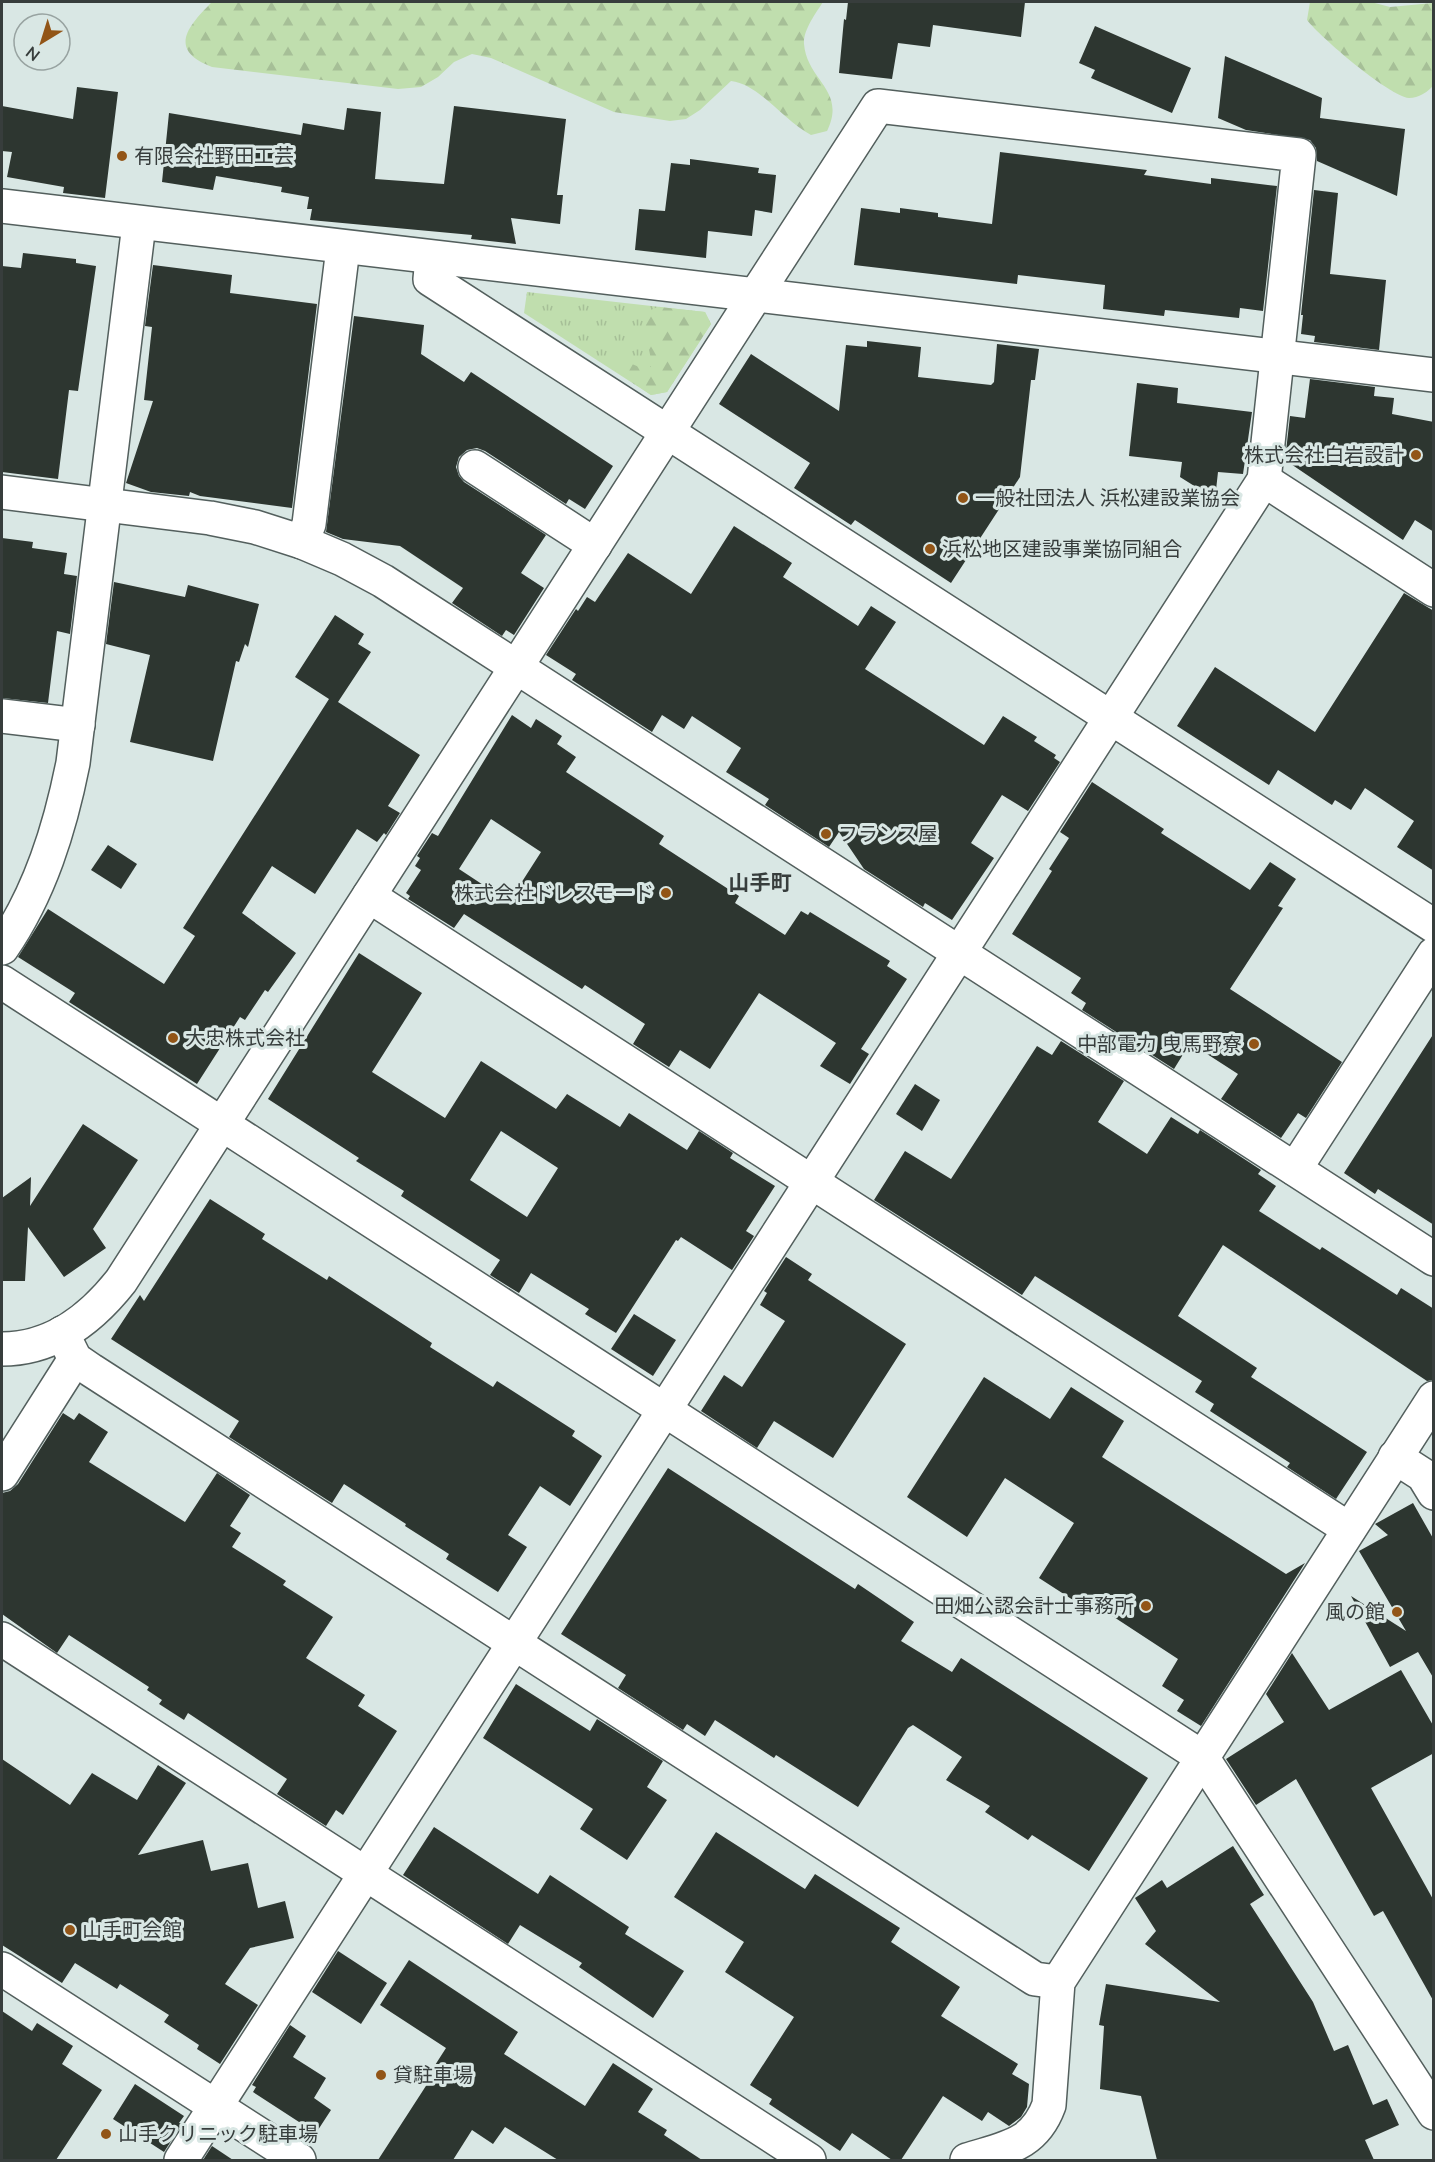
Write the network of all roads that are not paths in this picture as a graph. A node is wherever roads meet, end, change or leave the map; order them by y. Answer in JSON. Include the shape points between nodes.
{"nodes":[{"id":1,"x":2,"y":206,"type":"edge"},
{"id":2,"x":139,"y":224,"type":"junction"},
{"id":3,"x":343,"y":248,"type":"junction"},
{"id":4,"x":432,"y":258,"type":"junction"},
{"id":5,"x":755,"y":296,"type":"junction"},
{"id":6,"x":1277,"y":357,"type":"junction"},
{"id":7,"x":1434,"y":375,"type":"edge"},
{"id":8,"x":668,"y":432,"type":"junction"},
{"id":9,"x":475,"y":467,"type":"dead end"},
{"id":10,"x":1263,"y":480,"type":"junction"},
{"id":11,"x":2,"y":492,"type":"edge"},
{"id":12,"x":105,"y":505,"type":"junction"},
{"id":13,"x":302,"y":542,"type":"junction"},
{"id":14,"x":595,"y":544,"type":"junction"},
{"id":15,"x":1434,"y":590,"type":"edge"},
{"id":16,"x":516,"y":667,"type":"junction"},
{"id":17,"x":2,"y":716,"type":"edge"},
{"id":18,"x":1110,"y":718,"type":"junction"},
{"id":19,"x":78,"y":725,"type":"junction"},
{"id":20,"x":369,"y":896,"type":"junction"},
{"id":21,"x":1434,"y":926,"type":"edge"},
{"id":22,"x":2,"y":948,"type":"edge"},
{"id":23,"x":959,"y":953,"type":"junction"},
{"id":24,"x":1434,"y":954,"type":"edge"},
{"id":25,"x":2,"y":982,"type":"edge"},
{"id":26,"x":222,"y":1124,"type":"junction"},
{"id":27,"x":1295,"y":1169,"type":"junction"},
{"id":28,"x":811,"y":1181,"type":"junction"},
{"id":29,"x":1434,"y":1259,"type":"edge"},
{"id":30,"x":69,"y":1346,"type":"junction"},
{"id":31,"x":2,"y":1349,"type":"edge"},
{"id":32,"x":1434,"y":1398,"type":"edge"},
{"id":33,"x":665,"y":1410,"type":"junction"},
{"id":34,"x":1395,"y":1457,"type":"junction"},
{"id":35,"x":2,"y":1473,"type":"edge"},
{"id":36,"x":1434,"y":1493,"type":"edge"},
{"id":37,"x":1349,"y":1529,"type":"junction"},
{"id":38,"x":2,"y":1640,"type":"edge"},
{"id":39,"x":514,"y":1643,"type":"junction"},
{"id":40,"x":1202,"y":1757,"type":"junction"},
{"id":41,"x":365,"y":1874,"type":"junction"},
{"id":42,"x":2,"y":1969,"type":"edge"},
{"id":43,"x":1058,"y":1982,"type":"junction"},
{"id":44,"x":216,"y":2107,"type":"junction"},
{"id":45,"x":1434,"y":2113,"type":"edge"},
{"id":46,"x":181,"y":2160,"type":"edge"},
{"id":47,"x":299,"y":2160,"type":"edge"},
{"id":48,"x":809,"y":2160,"type":"edge"},
{"id":49,"x":967,"y":2160,"type":"edge"}],
"edges":[{"from":1,"to":2,"type":"street"},
{"from":2,"to":3,"type":"street"},
{"from":2,"to":12,"type":"street"},
{"from":3,"to":4,"type":"street"},
{"from":3,"to":13,"type":"street","via":[[309,524]]},
{"from":4,"to":5,"type":"street"},
{"from":4,"to":8,"type":"street","via":[[429,279]]},
{"from":5,"to":6,"type":"street"},
{"from":5,"to":6,"type":"street","via":[[878,106],[1299,155]]},
{"from":5,"to":8,"type":"street"},
{"from":6,"to":7,"type":"street"},
{"from":6,"to":10,"type":"street"},
{"from":8,"to":14,"type":"street"},
{"from":8,"to":18,"type":"street"},
{"from":9,"to":14,"type":"street"},
{"from":10,"to":15,"type":"street"},
{"from":10,"to":18,"type":"street"},
{"from":11,"to":12,"type":"street"},
{"from":12,"to":13,"type":"street","via":[[221,521]]},
{"from":12,"to":19,"type":"street"},
{"from":13,"to":16,"type":"street","via":[[383,581]]},
{"from":14,"to":16,"type":"street"},
{"from":16,"to":20,"type":"street"},
{"from":16,"to":23,"type":"street"},
{"from":17,"to":19,"type":"street"},
{"from":18,"to":21,"type":"street"},
{"from":18,"to":23,"type":"street"},
{"from":19,"to":22,"type":"street","via":[[64,811],[29,901]]},
{"from":20,"to":26,"type":"street"},
{"from":20,"to":28,"type":"street"},
{"from":23,"to":27,"type":"street"},
{"from":23,"to":28,"type":"street"},
{"from":24,"to":27,"type":"street"},
{"from":25,"to":26,"type":"street"},
{"from":26,"to":30,"type":"street","via":[[121,1281]]},
{"from":26,"to":33,"type":"street"},
{"from":27,"to":29,"type":"street"},
{"from":28,"to":33,"type":"street"},
{"from":28,"to":37,"type":"street"},
{"from":30,"to":31,"type":"street","via":[[45,1342]]},
{"from":30,"to":35,"type":"street"},
{"from":30,"to":39,"type":"street"},
{"from":32,"to":34,"type":"street"},
{"from":33,"to":39,"type":"street"},
{"from":33,"to":40,"type":"street"},
{"from":34,"to":36,"type":"street","via":[[1424,1475]]},
{"from":34,"to":37,"type":"street"},
{"from":37,"to":40,"type":"street"},
{"from":38,"to":41,"type":"street"},
{"from":39,"to":41,"type":"street"},
{"from":39,"to":43,"type":"street","via":[[1035,1979]]},
{"from":40,"to":43,"type":"street"},
{"from":40,"to":45,"type":"street"},
{"from":41,"to":44,"type":"street"},
{"from":41,"to":48,"type":"street"},
{"from":42,"to":44,"type":"street"},
{"from":43,"to":49,"type":"street","via":[[1049,2105],[1043,2123],[1030,2137],[1013,2146]]},
{"from":44,"to":46,"type":"street"},
{"from":44,"to":47,"type":"street"}]}
